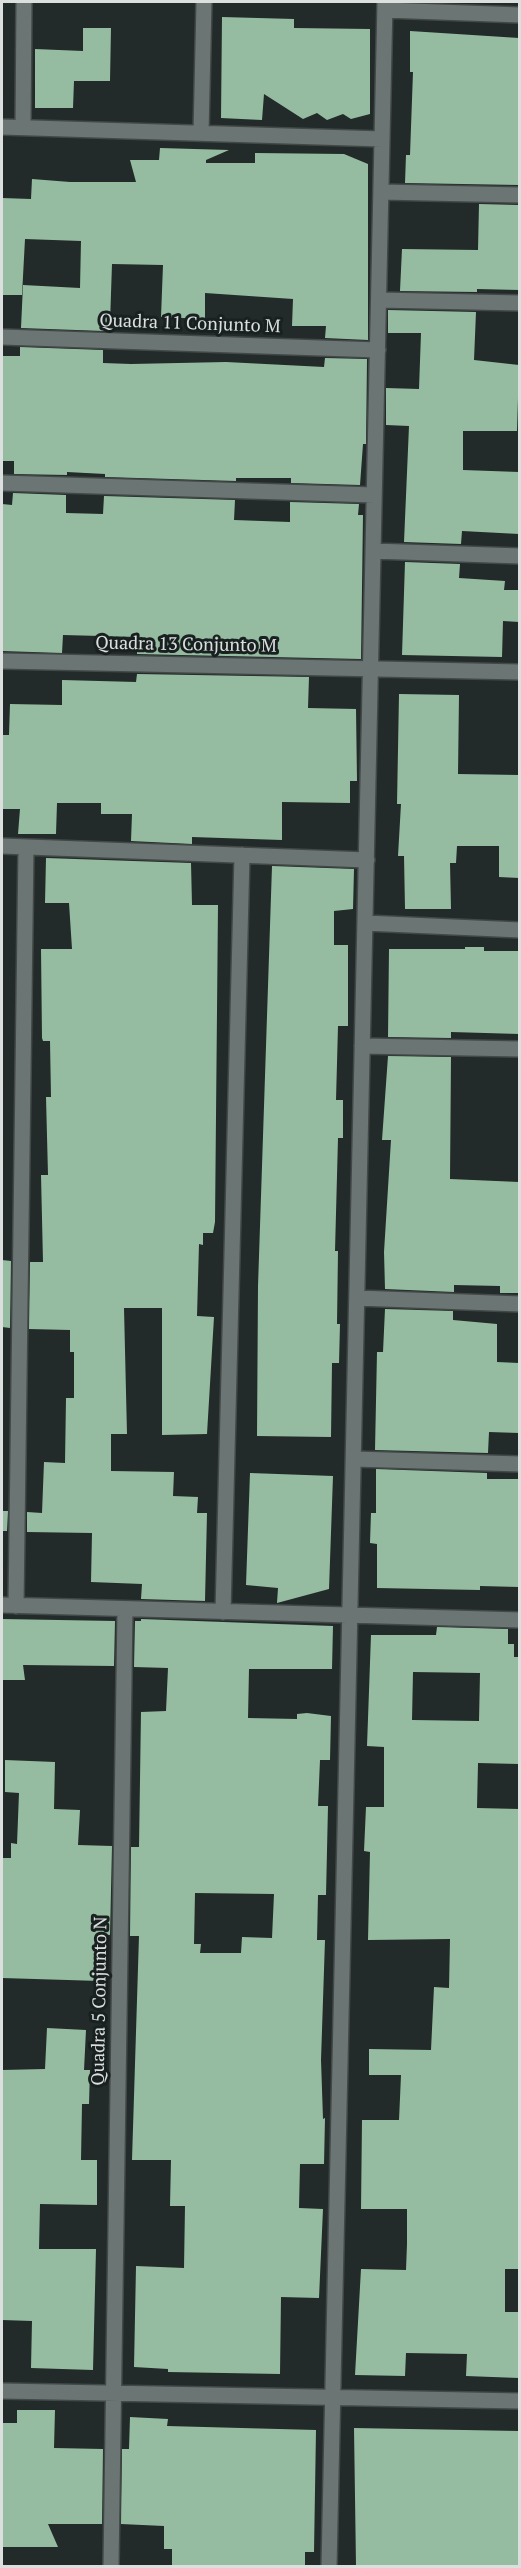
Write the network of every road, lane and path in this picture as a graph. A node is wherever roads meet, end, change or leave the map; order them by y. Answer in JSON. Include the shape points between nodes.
{"nodes":[{"id":1,"x":24,"y":2,"type":"edge"},
{"id":2,"x":204,"y":2,"type":"edge"},
{"id":3,"x":385,"y":6,"type":"edge"},
{"id":4,"x":519,"y":15,"type":"edge"},
{"id":5,"x":2,"y":127,"type":"edge"},
{"id":6,"x":23,"y":128,"type":"junction"},
{"id":7,"x":201,"y":133,"type":"junction"},
{"id":8,"x":382,"y":139,"type":"junction"},
{"id":9,"x":381,"y":192,"type":"junction"},
{"id":10,"x":519,"y":195,"type":"edge"},
{"id":11,"x":379,"y":300,"type":"junction"},
{"id":12,"x":519,"y":303,"type":"edge"},
{"id":13,"x":2,"y":337,"type":"edge"},
{"id":14,"x":378,"y":350,"type":"junction"},
{"id":15,"x":2,"y":483,"type":"edge"},
{"id":16,"x":374,"y":495,"type":"junction"},
{"id":17,"x":374,"y":552,"type":"junction"},
{"id":18,"x":519,"y":556,"type":"edge"},
{"id":19,"x":2,"y":661,"type":"edge"},
{"id":20,"x":371,"y":668,"type":"junction"},
{"id":21,"x":519,"y":672,"type":"edge"},
{"id":22,"x":2,"y":846,"type":"edge"},
{"id":23,"x":26,"y":847,"type":"junction"},
{"id":24,"x":242,"y":855,"type":"junction"},
{"id":25,"x":367,"y":860,"type":"junction"},
{"id":26,"x":365,"y":923,"type":"junction"},
{"id":27,"x":519,"y":930,"type":"edge"},
{"id":28,"x":362,"y":1046,"type":"junction"},
{"id":29,"x":519,"y":1049,"type":"edge"},
{"id":30,"x":357,"y":1298,"type":"junction"},
{"id":31,"x":519,"y":1304,"type":"edge"},
{"id":32,"x":354,"y":1459,"type":"junction"},
{"id":33,"x":519,"y":1464,"type":"edge"},
{"id":34,"x":9,"y":1606,"type":"edge"},
{"id":35,"x":125,"y":1609,"type":"junction"},
{"id":36,"x":223,"y":1611,"type":"junction"},
{"id":37,"x":350,"y":1615,"type":"junction"},
{"id":38,"x":519,"y":1620,"type":"edge"},
{"id":39,"x":2,"y":2391,"type":"edge"},
{"id":40,"x":114,"y":2393,"type":"junction"},
{"id":41,"x":333,"y":2397,"type":"junction"},
{"id":42,"x":519,"y":2401,"type":"edge"},
{"id":43,"x":111,"y":2566,"type":"edge"},
{"id":44,"x":329,"y":2566,"type":"edge"}],
"edges":[{"from":1,"to":6,"type":"street"},
{"from":2,"to":7,"type":"street"},
{"from":3,"to":4,"type":"street"},
{"from":3,"to":8,"type":"street"},
{"from":5,"to":6,"type":"street"},
{"from":6,"to":7,"type":"street"},
{"from":7,"to":8,"type":"street"},
{"from":8,"to":9,"type":"street"},
{"from":9,"to":10,"type":"street"},
{"from":9,"to":11,"type":"street"},
{"from":11,"to":12,"type":"street"},
{"from":11,"to":14,"type":"street"},
{"from":13,"to":14,"type":"street","name":"Quadra 11 Conjunto M"},
{"from":14,"to":16,"type":"street"},
{"from":15,"to":16,"type":"street"},
{"from":16,"to":17,"type":"street"},
{"from":17,"to":18,"type":"street"},
{"from":17,"to":20,"type":"street"},
{"from":19,"to":20,"type":"street","name":"Quadra 13 Conjunto M"},
{"from":20,"to":21,"type":"street","name":"Quadra 13 Conjunto M"},
{"from":20,"to":25,"type":"street"},
{"from":22,"to":23,"type":"street"},
{"from":23,"to":24,"type":"street"},
{"from":23,"to":34,"type":"street"},
{"from":24,"to":25,"type":"street"},
{"from":24,"to":36,"type":"street"},
{"from":25,"to":26,"type":"street"},
{"from":26,"to":27,"type":"street"},
{"from":26,"to":28,"type":"street"},
{"from":28,"to":29,"type":"street"},
{"from":28,"to":30,"type":"street"},
{"from":30,"to":31,"type":"street"},
{"from":30,"to":32,"type":"street"},
{"from":32,"to":33,"type":"street"},
{"from":32,"to":37,"type":"street"},
{"from":34,"to":35,"type":"street"},
{"from":35,"to":36,"type":"street"},
{"from":35,"to":40,"type":"street","name":"Quadra 5 Conjunto N"},
{"from":36,"to":37,"type":"street"},
{"from":37,"to":38,"type":"street"},
{"from":37,"to":41,"type":"street"},
{"from":39,"to":40,"type":"street"},
{"from":40,"to":41,"type":"street"},
{"from":40,"to":43,"type":"street","name":"Quadra 5 Conjunto N"},
{"from":41,"to":42,"type":"street"},
{"from":41,"to":44,"type":"street"}]}
